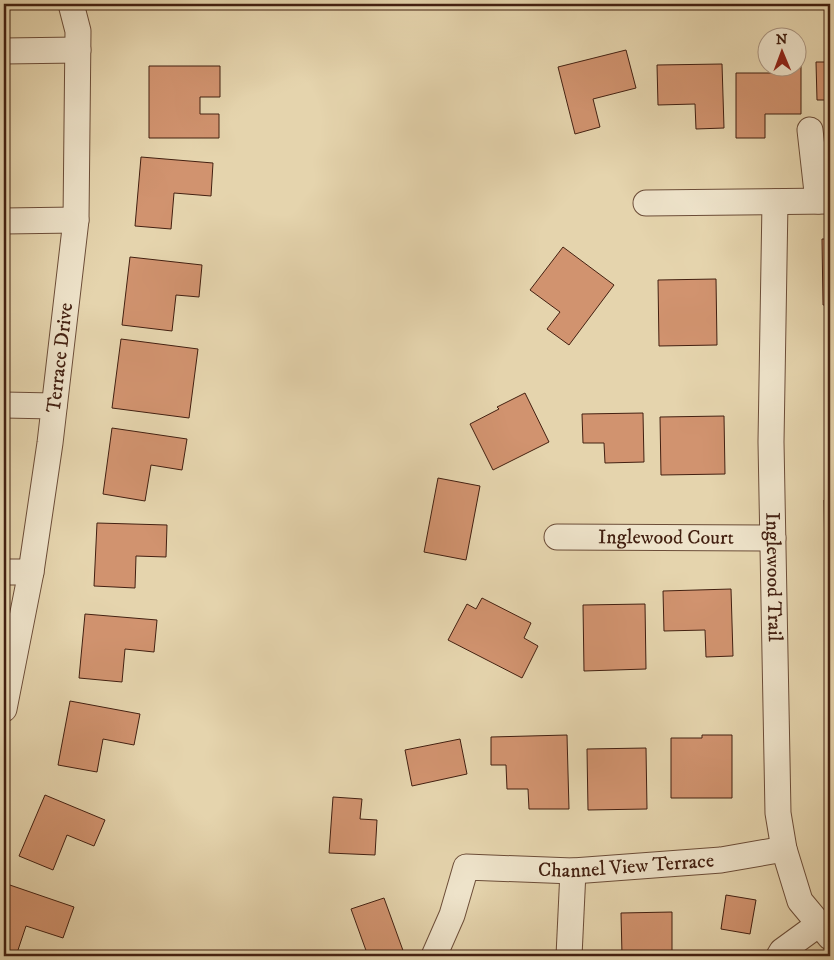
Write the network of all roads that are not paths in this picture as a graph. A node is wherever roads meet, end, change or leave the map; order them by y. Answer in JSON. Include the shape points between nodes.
{"nodes":[{"id":1,"x":71,"y":4,"type":"edge"},
{"id":2,"x":78,"y":50,"type":"junction"},
{"id":3,"x":4,"y":51,"type":"edge"},
{"id":4,"x":810,"y":130,"type":"dead end"},
{"id":5,"x":824,"y":201,"type":"edge"},
{"id":6,"x":775,"y":202,"type":"junction"},
{"id":7,"x":646,"y":203,"type":"dead end"},
{"id":8,"x":76,"y":220,"type":"junction"},
{"id":9,"x":4,"y":222,"type":"edge"},
{"id":10,"x":4,"y":405,"type":"edge"},
{"id":11,"x":54,"y":406,"type":"junction"},
{"id":12,"x":557,"y":537,"type":"dead end"},
{"id":13,"x":773,"y":538,"type":"junction"},
{"id":14,"x":4,"y":572,"type":"edge"},
{"id":15,"x":31,"y":572,"type":"junction"},
{"id":16,"x":4,"y":709,"type":"edge"},
{"id":17,"x":784,"y":849,"type":"junction"},
{"id":18,"x":573,"y":871,"type":"junction"},
{"id":19,"x":825,"y":930,"type":"edge"},
{"id":20,"x":434,"y":956,"type":"edge"},
{"id":21,"x":569,"y":956,"type":"edge"},
{"id":22,"x":779,"y":956,"type":"edge"}],
"edges":[{"from":1,"to":2,"type":"street","name":"Terrace Drive","via":[[78,31]]},
{"from":2,"to":3,"type":"street"},
{"from":2,"to":8,"type":"street","name":"Terrace Drive"},
{"from":4,"to":5,"type":"street"},
{"from":5,"to":6,"type":"street"},
{"from":6,"to":7,"type":"street"},
{"from":6,"to":13,"type":"street","name":"Inglewood Trail","via":[[771,442]]},
{"from":8,"to":9,"type":"street"},
{"from":8,"to":11,"type":"street","name":"Terrace Drive"},
{"from":10,"to":11,"type":"street"},
{"from":11,"to":15,"type":"street","name":"Terrace Drive"},
{"from":12,"to":13,"type":"street","name":"Inglewood Court"},
{"from":13,"to":17,"type":"street","name":"Inglewood Trail","via":[[778,813]]},
{"from":14,"to":15,"type":"street"},
{"from":15,"to":16,"type":"street","name":"Terrace Drive"},
{"from":17,"to":18,"type":"street","name":"Channel View Terrace","via":[[721,860]]},
{"from":17,"to":19,"type":"street","name":"Inglewood Trail","via":[[800,901]]},
{"from":18,"to":20,"type":"street","name":"Channel View Terrace","via":[[466,867],[452,915]]},
{"from":18,"to":21,"type":"street"},
{"from":19,"to":22,"type":"street"}]}
